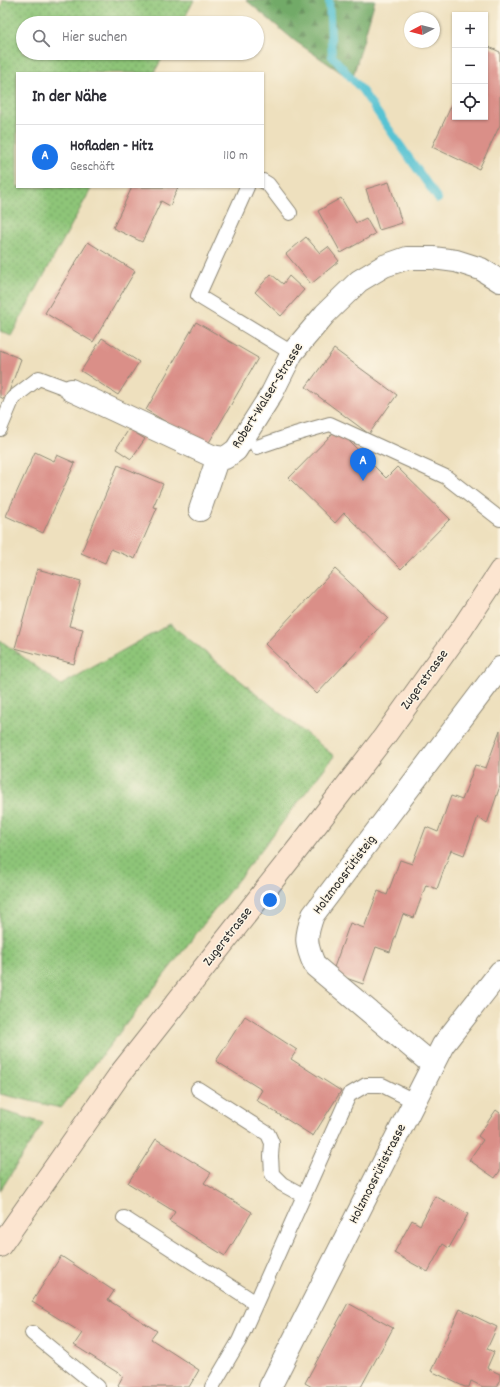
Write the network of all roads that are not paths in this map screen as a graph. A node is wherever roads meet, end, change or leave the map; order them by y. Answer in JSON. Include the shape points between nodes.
{"nodes":[{"id":1,"x":264,"y":182,"type":"edge"},
{"id":2,"x":247,"y":188,"type":"edge"},
{"id":3,"x":290,"y":213,"type":"dead end"},
{"id":4,"x":500,"y":281,"type":"edge"},
{"id":5,"x":292,"y":353,"type":"junction"},
{"id":6,"x":71,"y":390,"type":"joint"},
{"id":7,"x":0,"y":429,"type":"edge"},
{"id":8,"x":256,"y":447,"type":"dead end"},
{"id":9,"x":218,"y":457,"type":"junction"},
{"id":10,"x":200,"y":510,"type":"dead end"},
{"id":11,"x":500,"y":519,"type":"edge"},
{"id":12,"x":500,"y":571,"type":"edge"},
{"id":13,"x":500,"y":668,"type":"edge"},
{"id":14,"x":500,"y":972,"type":"edge"},
{"id":15,"x":433,"y":1065,"type":"junction"},
{"id":16,"x":198,"y":1089,"type":"dead end"},
{"id":17,"x":414,"y":1101,"type":"junction"},
{"id":18,"x":304,"y":1196,"type":"junction"},
{"id":19,"x":124,"y":1218,"type":"dead end"},
{"id":20,"x":0,"y":1246,"type":"edge"},
{"id":21,"x":256,"y":1303,"type":"junction"},
{"id":22,"x":32,"y":1333,"type":"dead end"},
{"id":23,"x":98,"y":1387,"type":"edge"},
{"id":24,"x":212,"y":1387,"type":"edge"},
{"id":25,"x":270,"y":1387,"type":"edge"}],
"edges":[{"from":1,"to":3,"type":"lane"},
{"from":2,"to":5,"type":"lane","via":[[198,296]]},
{"from":4,"to":5,"type":"street","name":"Robert-Walser-Strasse","via":[[481,269],[456,261],[407,258],[384,266],[359,281],[324,314]]},
{"from":5,"to":9,"type":"street","name":"Robert-Walser-Strasse","via":[[272,393],[236,450],[225,458]]},
{"from":6,"to":7,"type":"lane","name":"Robert-Walser-Strasse","via":[[39,378],[13,398]]},
{"from":6,"to":9,"type":"street","name":"Robert-Walser-Strasse"},
{"from":8,"to":11,"type":"lane","via":[[330,424],[446,477]]},
{"from":9,"to":10,"type":"street","name":"Robert-Walser-Strasse"},
{"from":12,"to":20,"type":"main road","name":"Zugerstrasse","via":[[384,737],[120,1074]]},
{"from":13,"to":15,"type":"street","name":"Holzmoosrütisteig","via":[[313,915],[308,931],[308,950],[315,966]]},
{"from":14,"to":15,"type":"street","name":"Holzmoosrütistrasse","via":[[443,1045]]},
{"from":15,"to":17,"type":"street","name":"Holzmoosrütistrasse"},
{"from":16,"to":18,"type":"lane","via":[[268,1134],[272,1143],[272,1174],[282,1184]]},
{"from":17,"to":18,"type":"lane","via":[[382,1085],[366,1085],[349,1095]]},
{"from":17,"to":25,"type":"street","name":"Holzmoosrütistrasse"},
{"from":18,"to":21,"type":"lane"},
{"from":19,"to":21,"type":"lane"},
{"from":21,"to":24,"type":"lane","via":[[239,1341]]},
{"from":22,"to":23,"type":"lane"}]}
